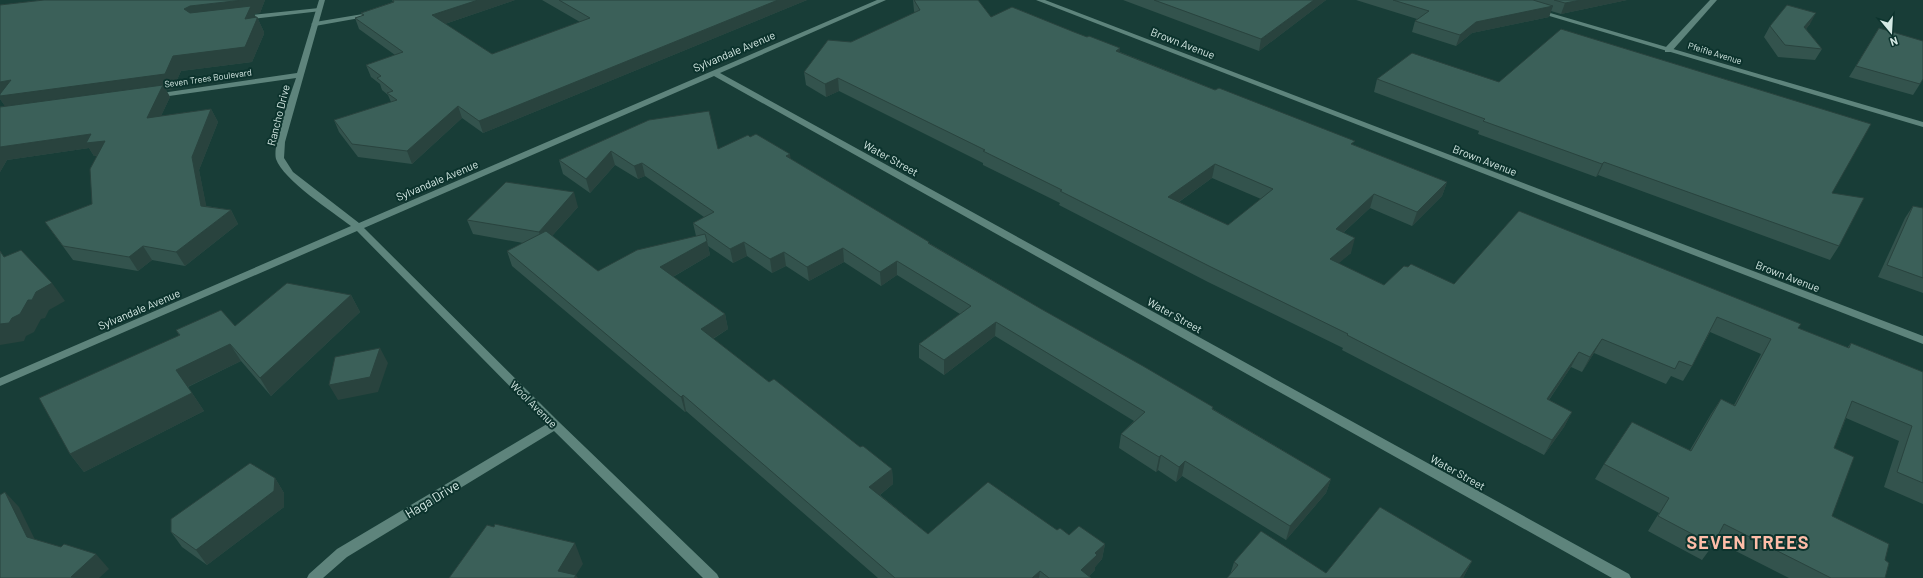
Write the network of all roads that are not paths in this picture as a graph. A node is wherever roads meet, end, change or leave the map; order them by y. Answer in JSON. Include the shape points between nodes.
{"nodes":[{"id":1,"x":322,"y":0,"type":"edge"},
{"id":2,"x":883,"y":0,"type":"edge"},
{"id":3,"x":1039,"y":0,"type":"edge"},
{"id":4,"x":1714,"y":0,"type":"edge"},
{"id":5,"x":1532,"y":9,"type":"edge"},
{"id":6,"x":319,"y":10,"type":"junction"},
{"id":7,"x":376,"y":13,"type":"edge"},
{"id":8,"x":234,"y":19,"type":"edge"},
{"id":9,"x":315,"y":24,"type":"junction"},
{"id":10,"x":1668,"y":50,"type":"junction"},
{"id":11,"x":714,"y":73,"type":"junction"},
{"id":12,"x":300,"y":75,"type":"junction"},
{"id":13,"x":149,"y":97,"type":"edge"},
{"id":14,"x":1923,"y":125,"type":"edge"},
{"id":15,"x":358,"y":227,"type":"junction"},
{"id":16,"x":1923,"y":340,"type":"edge"},
{"id":17,"x":0,"y":382,"type":"edge"},
{"id":18,"x":555,"y":426,"type":"junction"},
{"id":19,"x":314,"y":578,"type":"edge"},
{"id":20,"x":712,"y":578,"type":"edge"},
{"id":21,"x":1624,"y":578,"type":"edge"}],
"edges":[{"from":1,"to":6,"type":"street","name":"Rancho Drive"},
{"from":2,"to":11,"type":"street","name":"Sylvandale Avenue"},
{"from":3,"to":16,"type":"street","name":"Brown Avenue"},
{"from":4,"to":10,"type":"street"},
{"from":5,"to":10,"type":"street","name":"Pfeifle Avenue"},
{"from":6,"to":8,"type":"street"},
{"from":6,"to":9,"type":"street","name":"Rancho Drive"},
{"from":7,"to":9,"type":"street"},
{"from":9,"to":12,"type":"street","name":"Rancho Drive"},
{"from":10,"to":14,"type":"street","name":"Pfeifle Avenue"},
{"from":11,"to":15,"type":"street","name":"Sylvandale Avenue"},
{"from":11,"to":21,"type":"street","name":"Water Street"},
{"from":12,"to":13,"type":"street","name":"Seven Trees Boulevard"},
{"from":12,"to":15,"type":"street","name":"Rancho Drive","via":[[281,142],[280,158],[290,174]]},
{"from":15,"to":17,"type":"street","name":"Sylvandale Avenue"},
{"from":15,"to":18,"type":"street","name":"Wool Avenue"},
{"from":18,"to":19,"type":"street","name":"Haga Drive","via":[[342,553]]},
{"from":18,"to":20,"type":"street","name":"Wool Avenue"}]}
